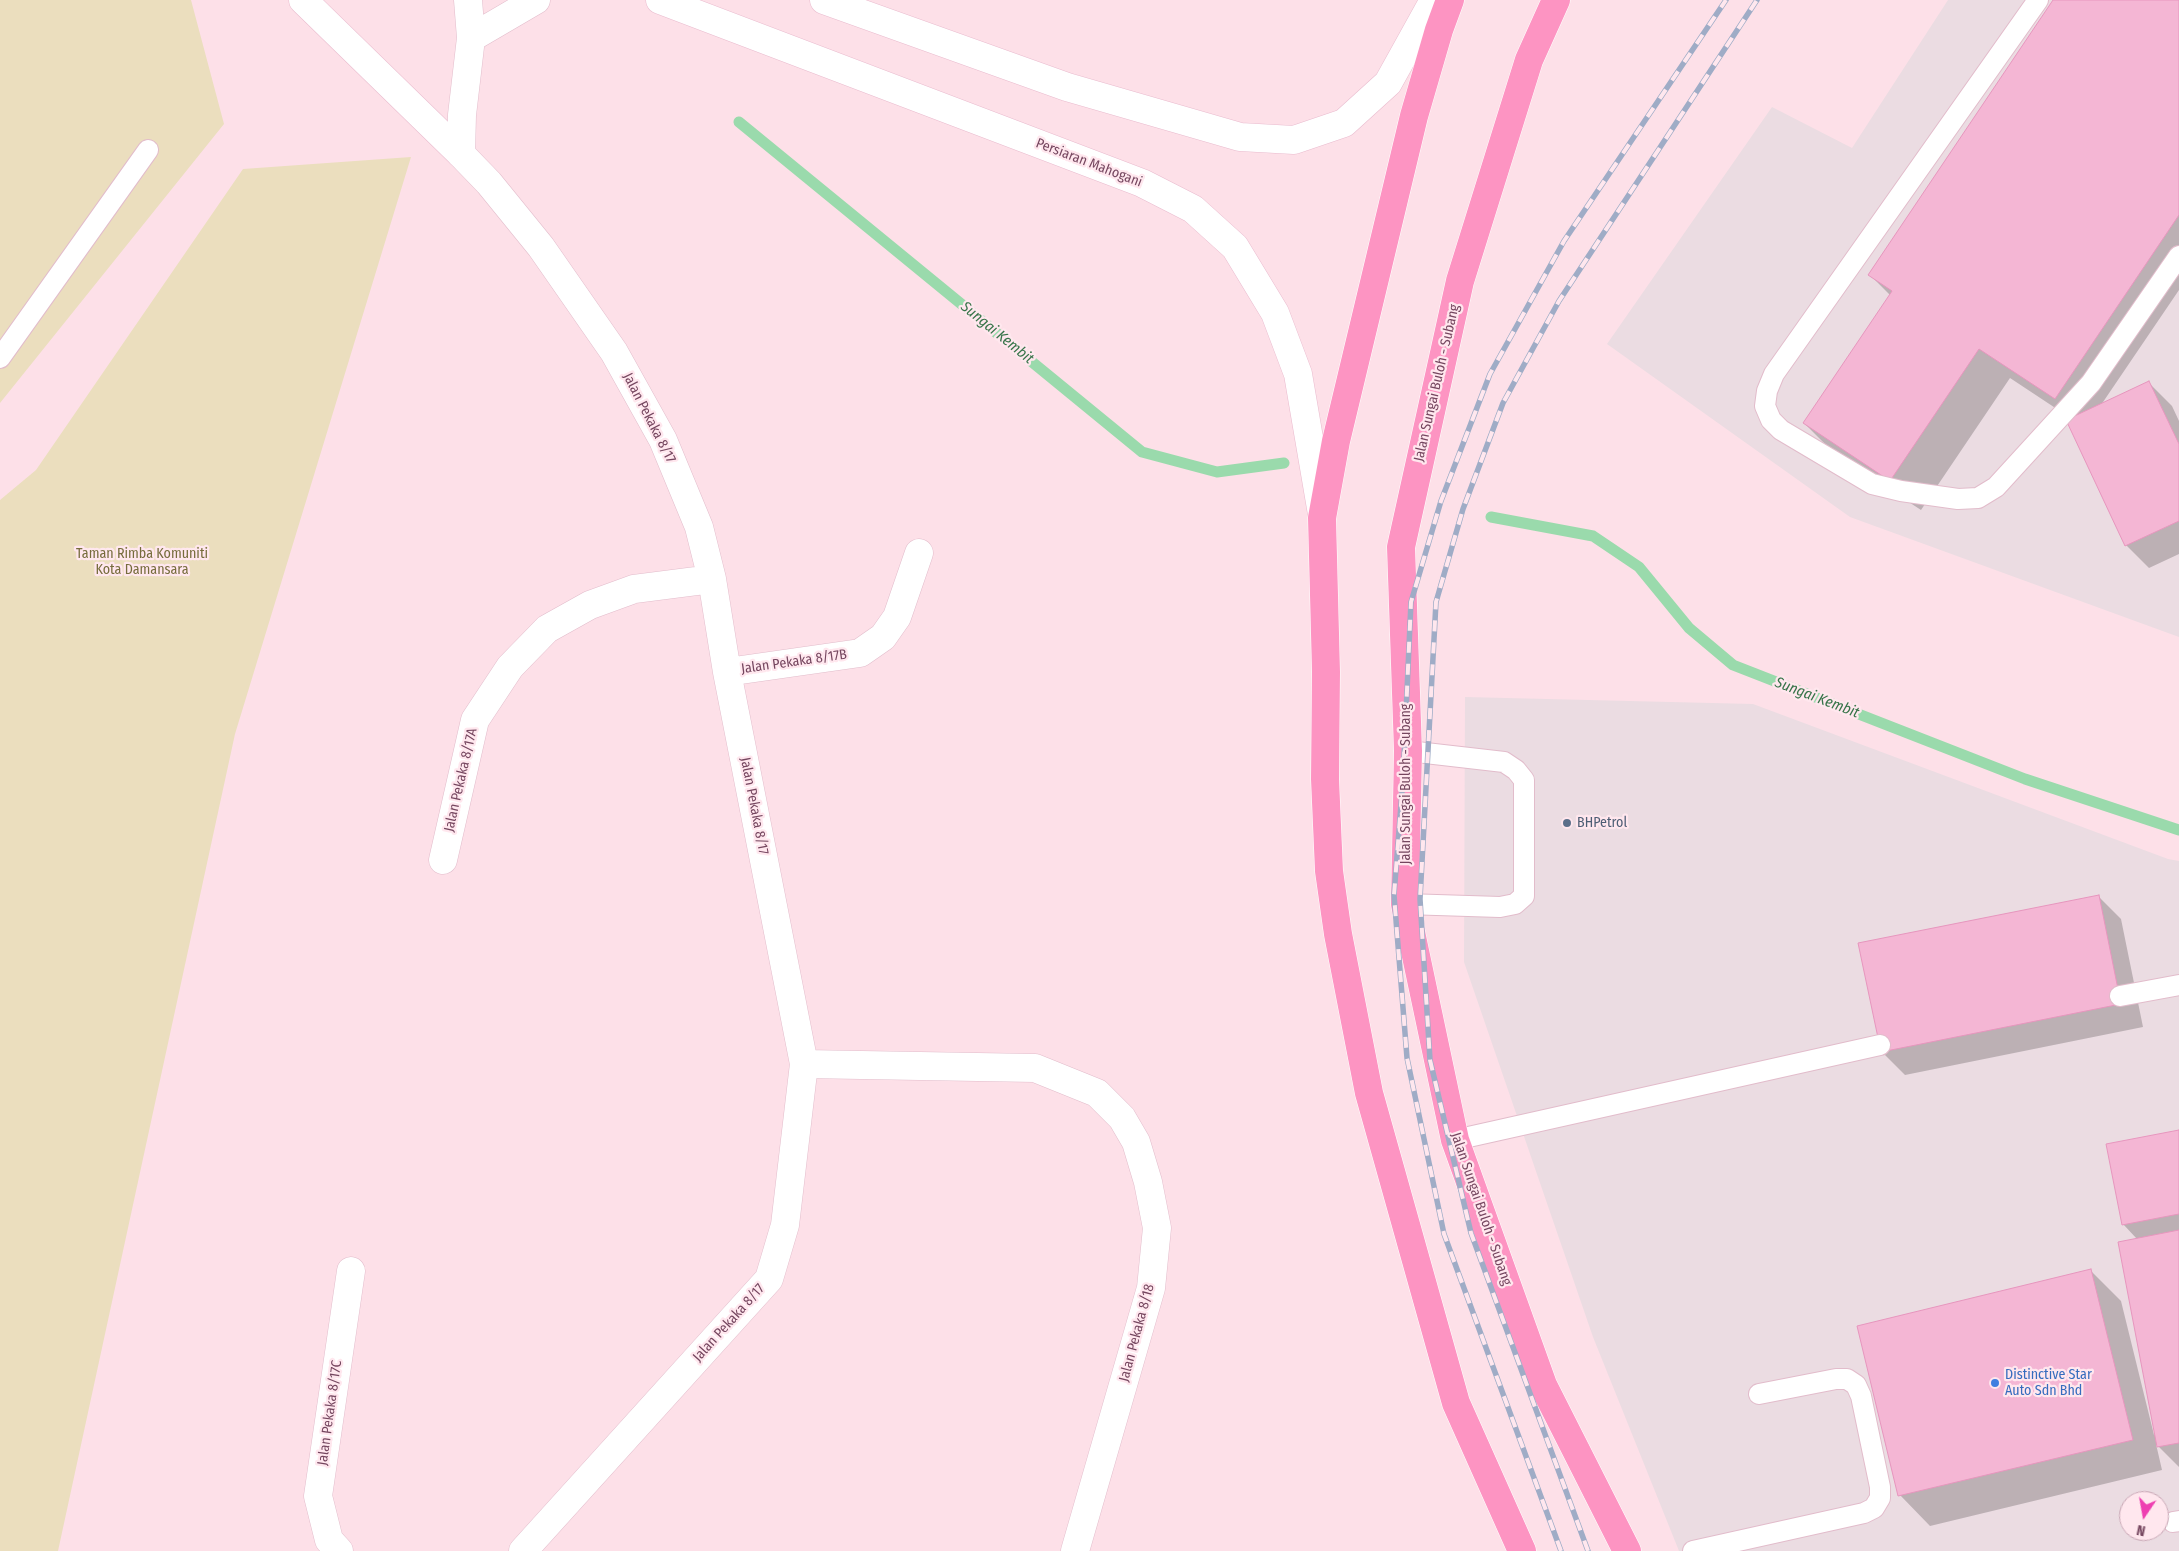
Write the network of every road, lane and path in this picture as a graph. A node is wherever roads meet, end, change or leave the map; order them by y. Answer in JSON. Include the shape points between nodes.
{"nodes":[{"id":1,"x":303,"y":0,"type":"edge"},
{"id":2,"x":468,"y":0,"type":"edge"},
{"id":3,"x":536,"y":0,"type":"edge"},
{"id":4,"x":660,"y":0,"type":"edge"},
{"id":5,"x":824,"y":0,"type":"edge"},
{"id":6,"x":1434,"y":0,"type":"edge"},
{"id":7,"x":1450,"y":0,"type":"edge"},
{"id":8,"x":1556,"y":0,"type":"edge"},
{"id":9,"x":2038,"y":0,"type":"edge"},
{"id":10,"x":471,"y":38,"type":"junction"},
{"id":11,"x":148,"y":150,"type":"dead end"},
{"id":12,"x":461,"y":154,"type":"junction"},
{"id":13,"x":2179,"y":256,"type":"edge"},
{"id":14,"x":0,"y":358,"type":"edge"},
{"id":15,"x":1322,"y":518,"type":"junction"},
{"id":16,"x":919,"y":553,"type":"dead end"},
{"id":17,"x":712,"y":579,"type":"junction"},
{"id":18,"x":727,"y":672,"type":"junction"},
{"id":19,"x":1408,"y":751,"type":"junction"},
{"id":20,"x":443,"y":860,"type":"dead end"},
{"id":21,"x":1405,"y":904,"type":"junction"},
{"id":22,"x":2179,"y":985,"type":"edge"},
{"id":23,"x":2120,"y":996,"type":"dead end"},
{"id":24,"x":1880,"y":1045,"type":"dead end"},
{"id":25,"x":804,"y":1064,"type":"junction"},
{"id":26,"x":1455,"y":1140,"type":"junction"},
{"id":27,"x":351,"y":1271,"type":"dead end"},
{"id":28,"x":1759,"y":1394,"type":"dead end"},
{"id":29,"x":339,"y":1551,"type":"edge"},
{"id":30,"x":524,"y":1551,"type":"edge"},
{"id":31,"x":1075,"y":1551,"type":"edge"},
{"id":32,"x":1522,"y":1551,"type":"edge"},
{"id":33,"x":1627,"y":1551,"type":"edge"},
{"id":34,"x":1693,"y":1551,"type":"edge"}],
"edges":[{"from":1,"to":12,"type":"street","name":"Jalan Pekaka 8/17"},
{"from":2,"to":10,"type":"street"},
{"from":3,"to":10,"type":"street"},
{"from":4,"to":15,"type":"street","name":"Persiaran Mahogani","via":[[1142,183],[1192,209],[1235,247],[1275,313],[1298,374]]},
{"from":5,"to":6,"type":"street","via":[[1067,87],[1240,138],[1294,140],[1344,123],[1388,83]]},
{"from":7,"to":15,"type":"highway","via":[[1414,116],[1336,441]]},
{"from":8,"to":19,"type":"highway","name":"Jalan Sungai Buloh - Subang","via":[[1529,60],[1460,281],[1401,547]]},
{"from":9,"to":13,"type":"lane","via":[[1774,374],[1765,406],[1771,420],[1781,430],[1872,484],[1901,492],[1958,499],[1978,498],[1996,487],[2091,382]]},
{"from":10,"to":12,"type":"street"},
{"from":11,"to":14,"type":"lane"},
{"from":12,"to":17,"type":"street","name":"Jalan Pekaka 8/17","via":[[535,240],[614,352],[663,440],[699,527]]},
{"from":15,"to":32,"type":"highway","via":[[1329,871],[1369,1093],[1456,1403]]},
{"from":16,"to":18,"type":"street","name":"Jalan Pekaka 8/17B","via":[[897,618],[883,637],[860,653]]},
{"from":17,"to":18,"type":"street","name":"Jalan Pekaka 8/17"},
{"from":17,"to":20,"type":"street","name":"Jalan Pekaka 8/17A","via":[[634,589],[590,605],[547,629],[510,666],[475,720]]},
{"from":18,"to":25,"type":"street","name":"Jalan Pekaka 8/17"},
{"from":19,"to":21,"type":"highway","name":"Jalan Sungai Buloh - Subang"},
{"from":19,"to":21,"type":"lane","via":[[1504,762],[1516,770],[1524,780],[1524,896],[1515,904],[1500,907]]},
{"from":21,"to":26,"type":"highway","name":"Jalan Sungai Buloh - Subang"},
{"from":22,"to":23,"type":"lane"},
{"from":24,"to":26,"type":"lane"},
{"from":25,"to":30,"type":"street","name":"Jalan Pekaka 8/17","via":[[785,1225],[768,1279]]},
{"from":25,"to":31,"type":"street","name":"Jalan Pekaka 8/18","via":[[1035,1068],[1097,1093],[1122,1118],[1136,1142],[1157,1228],[1152,1279]]},
{"from":26,"to":33,"type":"highway","name":"Jalan Sungai Buloh - Subang","via":[[1543,1385]]},
{"from":27,"to":29,"type":"street","name":"Jalan Pekaka 8/17C","via":[[318,1496],[329,1540]]},
{"from":28,"to":34,"type":"lane","via":[[1836,1378],[1847,1379],[1856,1385],[1862,1396],[1880,1498],[1874,1508],[1864,1513]]}]}
